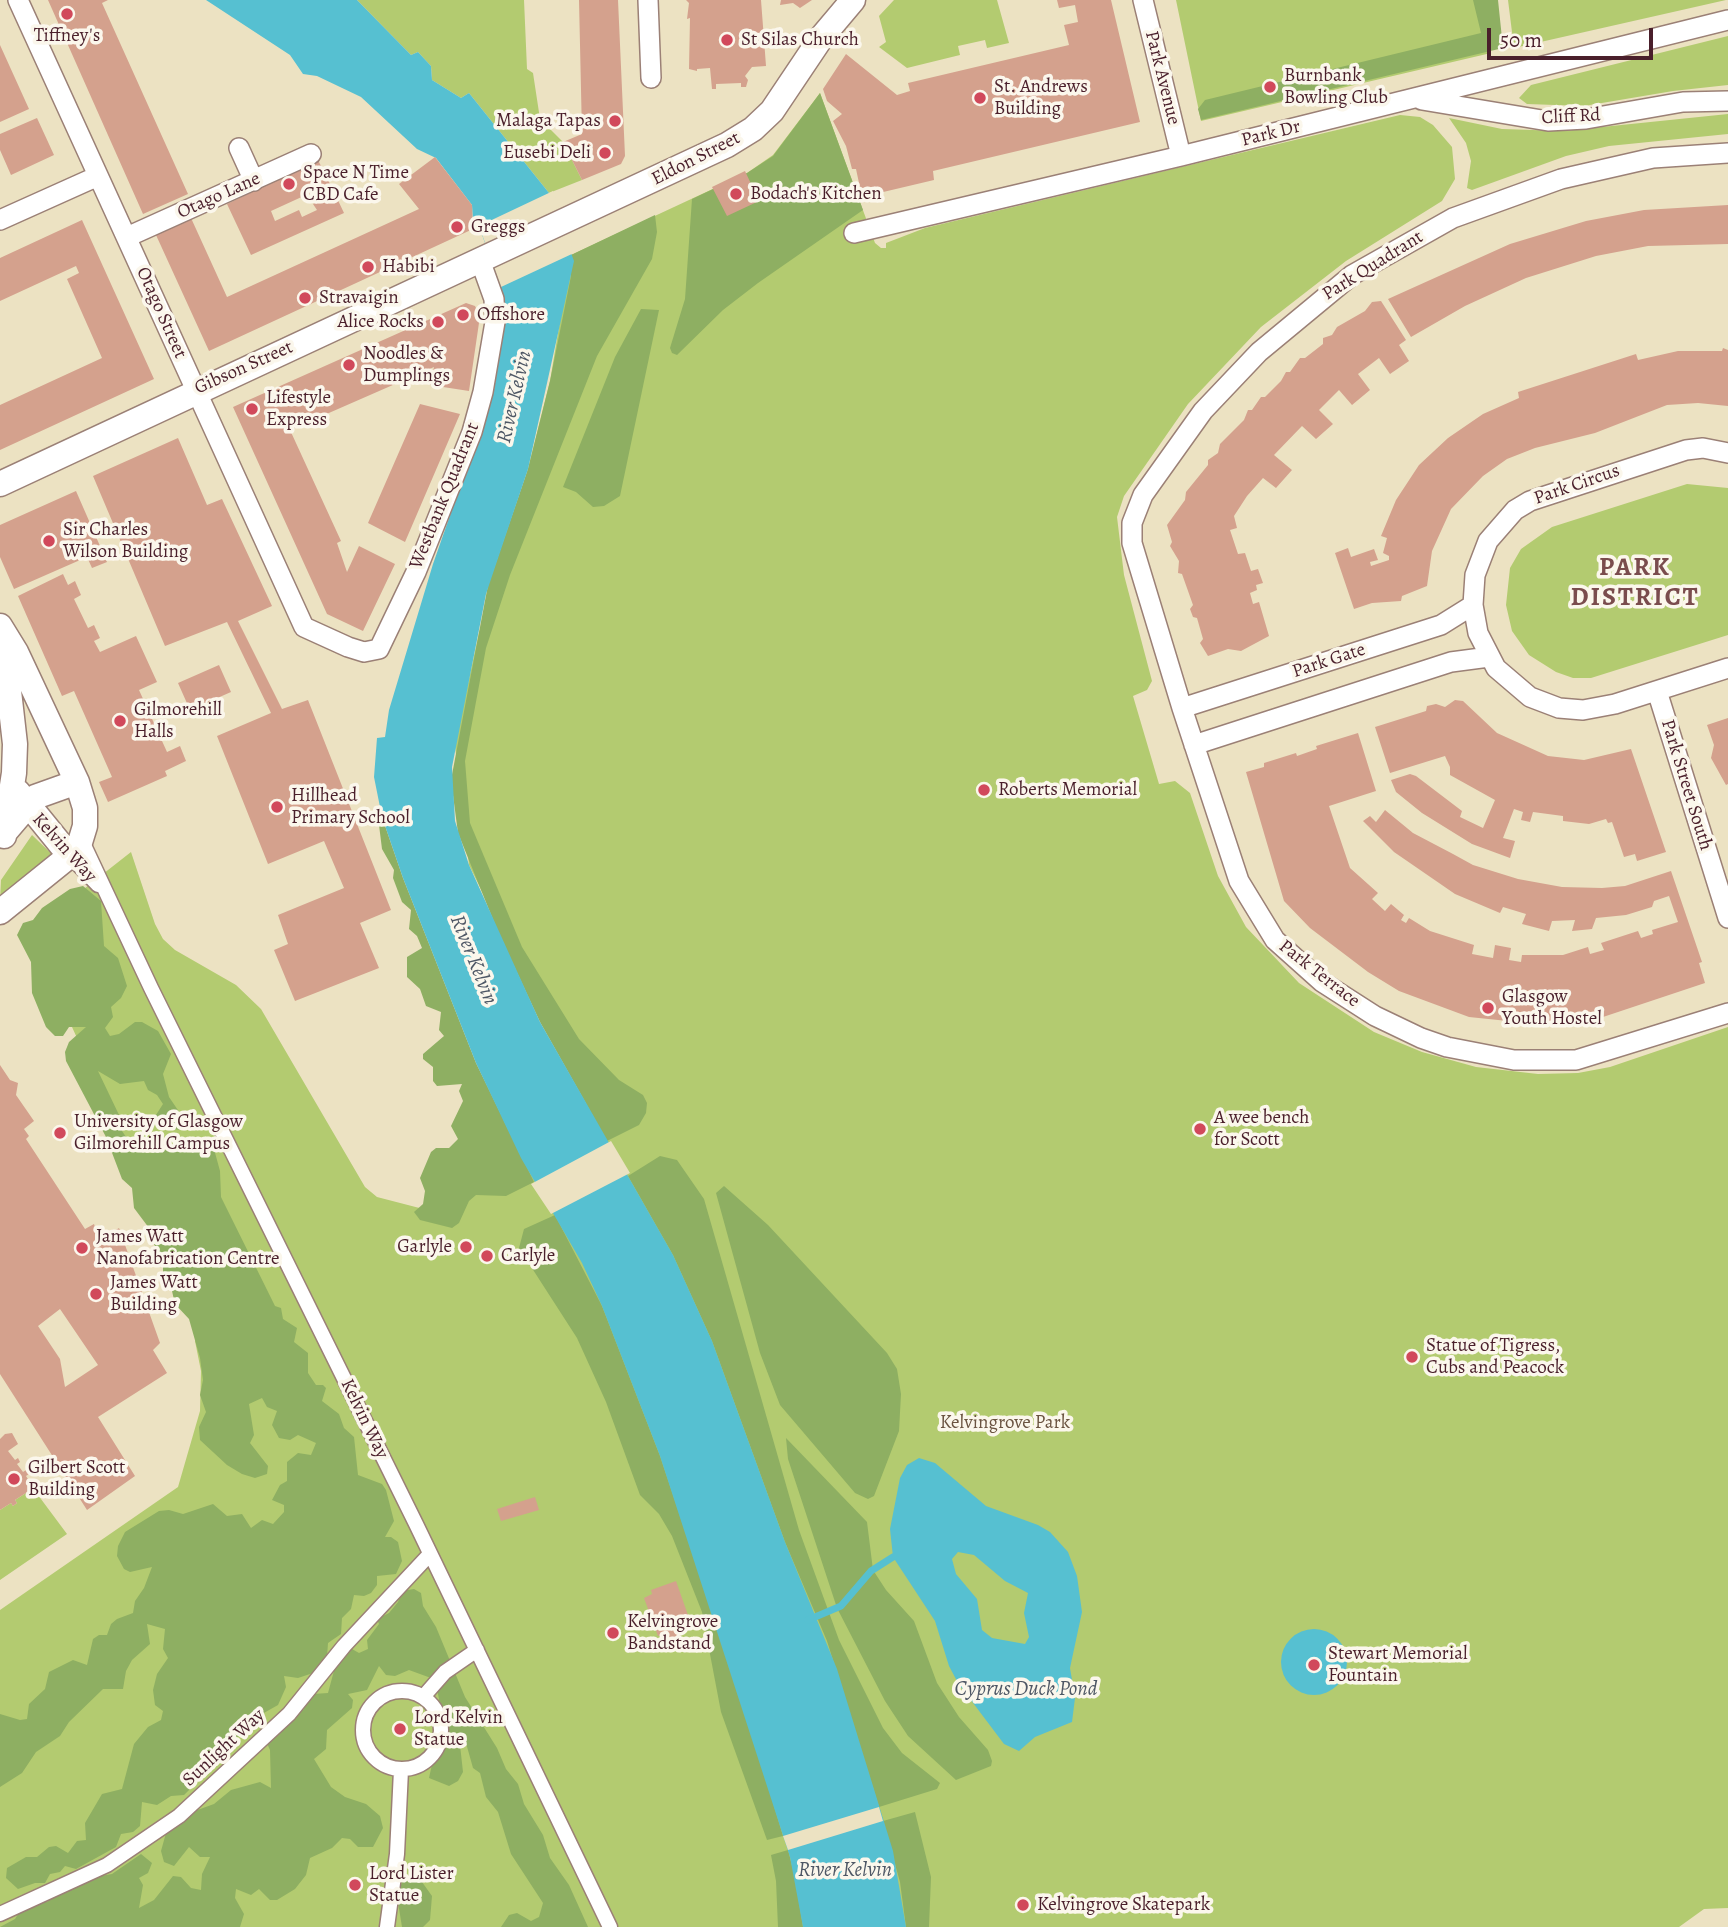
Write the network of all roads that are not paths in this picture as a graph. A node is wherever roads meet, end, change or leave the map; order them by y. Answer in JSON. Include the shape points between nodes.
{"nodes":[{"id":1,"x":18,"y":0,"type":"edge"},
{"id":2,"x":648,"y":0,"type":"edge"},
{"id":3,"x":853,"y":0,"type":"edge"},
{"id":4,"x":1143,"y":0,"type":"edge"},
{"id":5,"x":1728,"y":20,"type":"edge"},
{"id":6,"x":651,"y":78,"type":"dead end"},
{"id":7,"x":1414,"y":98,"type":"junction"},
{"id":8,"x":1728,"y":101,"type":"edge"},
{"id":9,"x":239,"y":148,"type":"dead end"},
{"id":10,"x":1728,"y":153,"type":"edge"},
{"id":11,"x":311,"y":155,"type":"dead end"},
{"id":12,"x":1181,"y":156,"type":"junction"},
{"id":13,"x":99,"y":176,"type":"junction"},
{"id":14,"x":254,"y":181,"type":"junction"},
{"id":15,"x":0,"y":220,"type":"edge"},
{"id":16,"x":854,"y":233,"type":"dead end"},
{"id":17,"x":127,"y":237,"type":"junction"},
{"id":18,"x":484,"y":258,"type":"junction"},
{"id":19,"x":196,"y":390,"type":"junction"},
{"id":20,"x":1728,"y":453,"type":"edge"},
{"id":21,"x":0,"y":484,"type":"edge"},
{"id":22,"x":1132,"y":543,"type":"joint"},
{"id":23,"x":1473,"y":605,"type":"junction"},
{"id":24,"x":0,"y":626,"type":"edge"},
{"id":25,"x":304,"y":627,"type":"joint"},
{"id":26,"x":1489,"y":657,"type":"junction"},
{"id":27,"x":0,"y":658,"type":"edge"},
{"id":28,"x":1728,"y":668,"type":"edge"},
{"id":29,"x":1657,"y":691,"type":"junction"},
{"id":30,"x":1182,"y":708,"type":"junction"},
{"id":31,"x":1194,"y":746,"type":"junction"},
{"id":32,"x":77,"y":782,"type":"junction"},
{"id":33,"x":12,"y":783,"type":"junction"},
{"id":34,"x":26,"y":805,"type":"junction"},
{"id":35,"x":2,"y":840,"type":"edge"},
{"id":36,"x":76,"y":848,"type":"junction"},
{"id":37,"x":0,"y":912,"type":"edge"},
{"id":38,"x":1728,"y":918,"type":"edge"},
{"id":39,"x":1728,"y":1013,"type":"edge"},
{"id":40,"x":430,"y":1554,"type":"junction"},
{"id":41,"x":477,"y":1650,"type":"junction"},
{"id":42,"x":423,"y":1697,"type":"junction"},
{"id":43,"x":401,"y":1770,"type":"junction"},
{"id":44,"x":0,"y":1914,"type":"edge"},
{"id":45,"x":387,"y":1927,"type":"edge"},
{"id":46,"x":610,"y":1927,"type":"edge"}],
"edges":[{"from":1,"to":13,"type":"street","name":"Otago Street"},
{"from":2,"to":6,"type":"street"},
{"from":3,"to":18,"type":"street","name":"Eldon Street","via":[[772,111],[753,129]]},
{"from":4,"to":12,"type":"street","name":"Park Avenue"},
{"from":5,"to":7,"type":"street","name":"Park Dr"},
{"from":7,"to":8,"type":"street","name":"Cliff Rd","via":[[1548,121],[1683,102]]},
{"from":7,"to":12,"type":"street","name":"Park Dr"},
{"from":9,"to":14,"type":"street"},
{"from":10,"to":22,"type":"street","name":"Park Quadrant","via":[[1653,159],[1562,179],[1453,218],[1352,275],[1259,352],[1203,411],[1143,495],[1132,523]]},
{"from":11,"to":14,"type":"street","name":"Otago Lane"},
{"from":12,"to":16,"type":"street","name":"Park Dr"},
{"from":13,"to":15,"type":"street"},
{"from":13,"to":17,"type":"street","name":"Otago Street"},
{"from":14,"to":17,"type":"street","name":"Otago Lane"},
{"from":17,"to":19,"type":"street","name":"Otago Street"},
{"from":18,"to":19,"type":"street","name":"Gibson Street"},
{"from":18,"to":25,"type":"street","name":"Westbank Quadrant","via":[[495,308],[484,392],[461,462],[379,649],[364,652]]},
{"from":19,"to":21,"type":"street","name":"Gibson Street"},
{"from":19,"to":25,"type":"street","name":"Otago Street"},
{"from":20,"to":23,"type":"street","name":"Park Circus","via":[[1686,450],[1530,501],[1515,510],[1488,541],[1475,575]]},
{"from":22,"to":30,"type":"street","name":"Park Terrace"},
{"from":23,"to":26,"type":"street","name":"Park Circus"},
{"from":23,"to":30,"type":"street","name":"Park Gate","via":[[1441,625]]},
{"from":24,"to":32,"type":"street"},
{"from":26,"to":29,"type":"street","name":"Park Circus","via":[[1530,697],[1559,708],[1596,708]]},
{"from":26,"to":31,"type":"street","name":"Park Gate","via":[[1451,662]]},
{"from":27,"to":33,"type":"street","via":[[12,713]]},
{"from":28,"to":29,"type":"street","name":"Park Circus"},
{"from":29,"to":38,"type":"street","name":"Park Street South"},
{"from":30,"to":31,"type":"street","name":"Park Terrace"},
{"from":31,"to":39,"type":"street","name":"Park Terrace","via":[[1228,854],[1261,921],[1305,968],[1395,1027],[1480,1055],[1565,1061]]},
{"from":32,"to":34,"type":"street","via":[[50,790]]},
{"from":32,"to":36,"type":"street","via":[[85,808]]},
{"from":33,"to":34,"type":"street","name":"Kelvin Way"},
{"from":33,"to":35,"type":"street"},
{"from":34,"to":35,"type":"street"},
{"from":34,"to":36,"type":"street","name":"Kelvin Way"},
{"from":36,"to":37,"type":"street"},
{"from":36,"to":40,"type":"street","name":"Kelvin Way","via":[[115,913]]},
{"from":40,"to":41,"type":"street","name":"Kelvin Way"},
{"from":40,"to":44,"type":"street","name":"Sunlight Way","via":[[344,1646],[289,1714],[179,1816],[107,1865]]},
{"from":41,"to":42,"type":"street","via":[[434,1682]]},
{"from":41,"to":46,"type":"street","name":"Kelvin Way"},
{"from":42,"to":43,"type":"street","via":[[439,1717],[440,1742],[425,1762]]},
{"from":42,"to":43,"type":"street","via":[[398,1692],[385,1695],[367,1713],[363,1726],[369,1751],[388,1767]]},
{"from":43,"to":45,"type":"street"}]}
